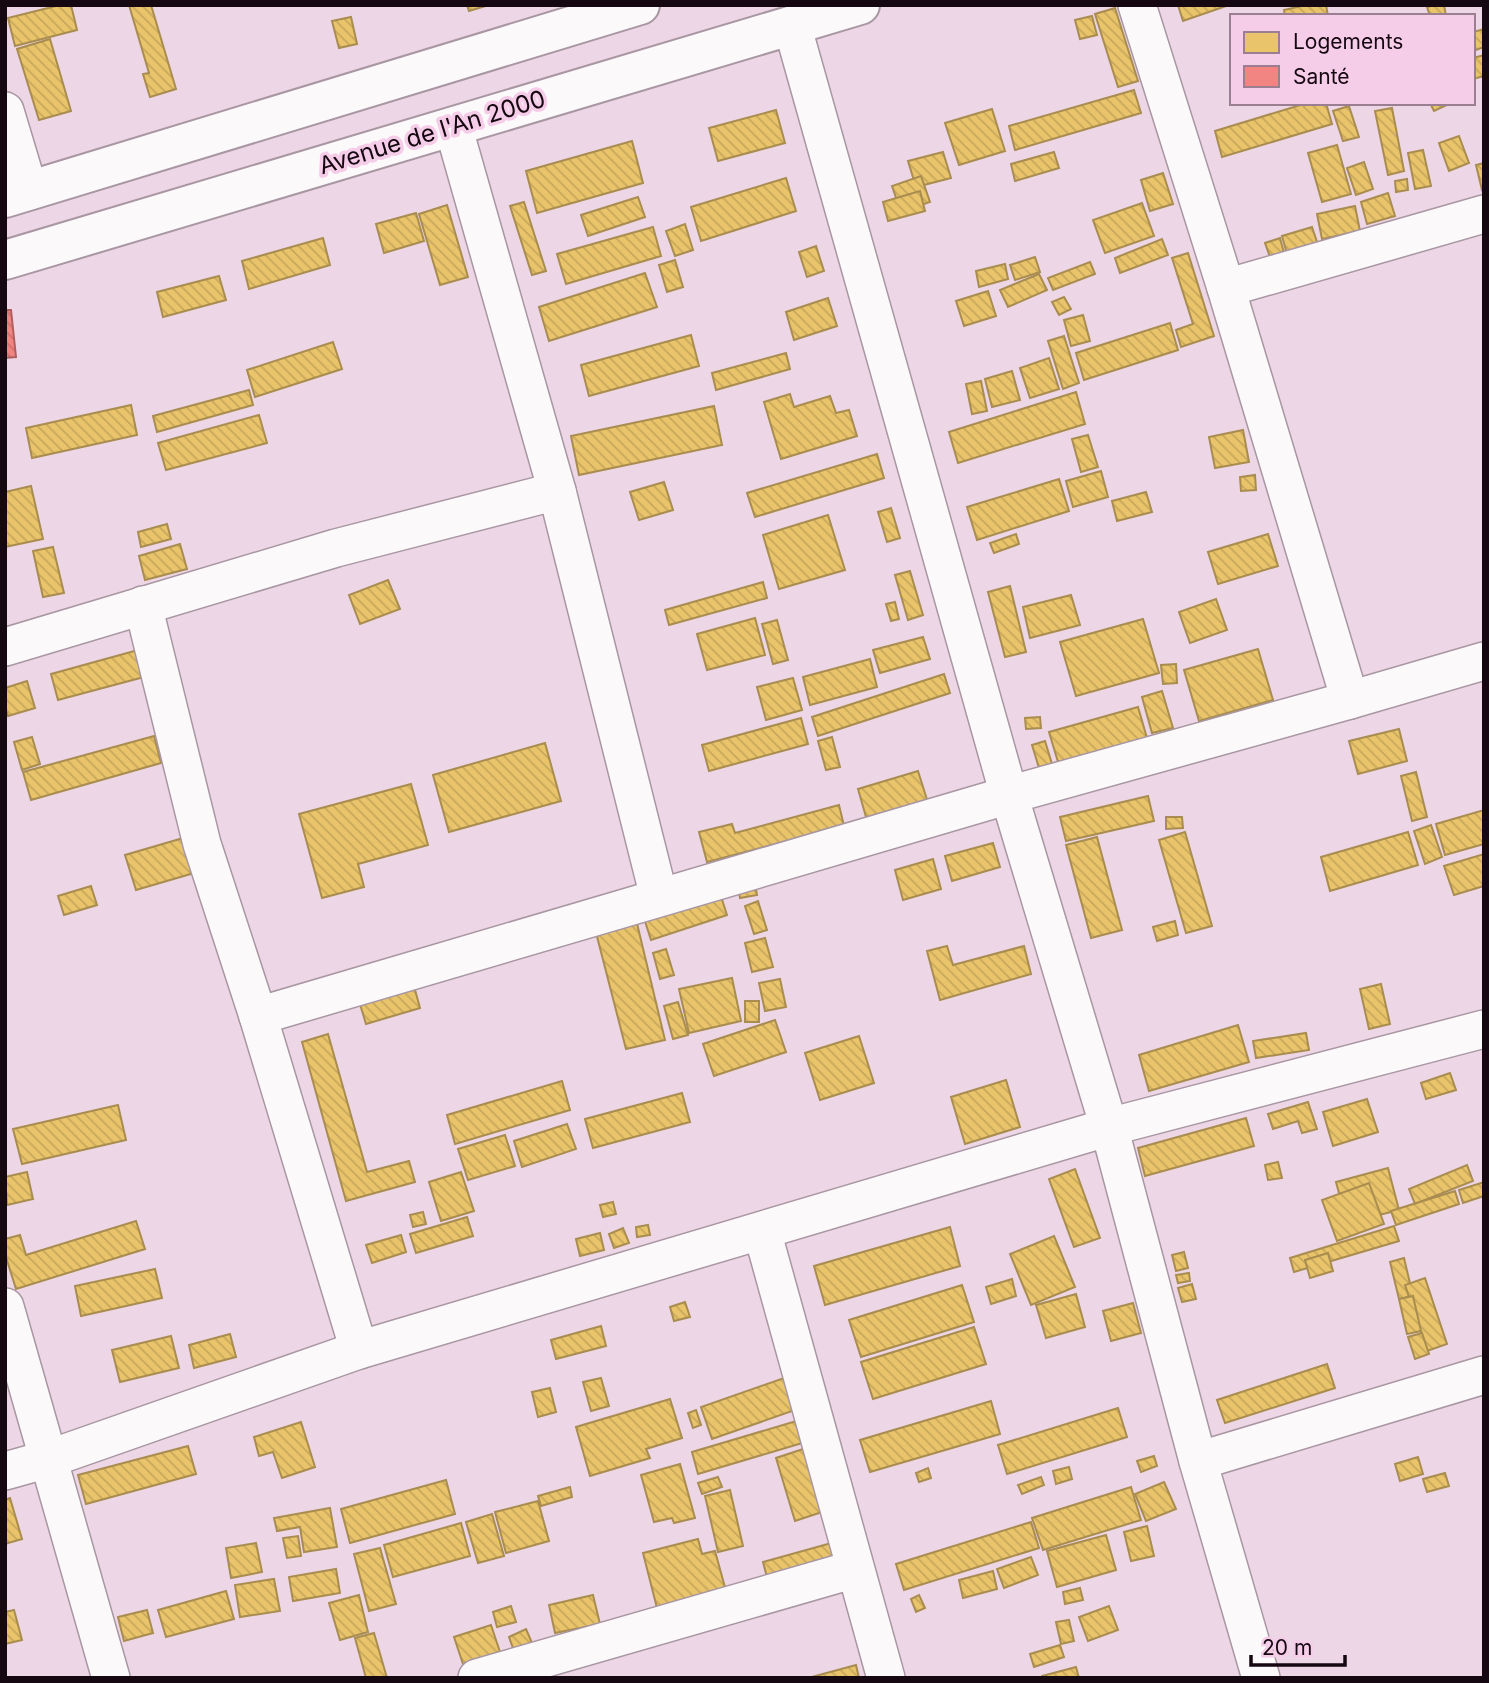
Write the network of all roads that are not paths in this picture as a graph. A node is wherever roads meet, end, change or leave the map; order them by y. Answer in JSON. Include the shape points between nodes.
{"nodes":[{"id":1,"x":640,"y":5,"type":"edge"},
{"id":2,"x":860,"y":5,"type":"edge"},
{"id":3,"x":1137,"y":5,"type":"edge"},
{"id":4,"x":792,"y":25,"type":"junction"},
{"id":5,"x":5,"y":110,"type":"edge"},
{"id":6,"x":453,"y":125,"type":"junction"},
{"id":7,"x":17,"y":194,"type":"edge"},
{"id":8,"x":1484,"y":214,"type":"edge"},
{"id":9,"x":5,"y":260,"type":"edge"},
{"id":10,"x":1226,"y":288,"type":"junction"},
{"id":11,"x":557,"y":491,"type":"junction"},
{"id":12,"x":143,"y":605,"type":"junction"},
{"id":13,"x":5,"y":647,"type":"edge"},
{"id":14,"x":1484,"y":661,"type":"edge"},
{"id":15,"x":1350,"y":700,"type":"junction"},
{"id":16,"x":1009,"y":795,"type":"junction"},
{"id":17,"x":659,"y":897,"type":"junction"},
{"id":18,"x":258,"y":1016,"type":"junction"},
{"id":19,"x":1484,"y":1029,"type":"edge"},
{"id":20,"x":1109,"y":1127,"type":"junction"},
{"id":21,"x":762,"y":1231,"type":"junction"},
{"id":22,"x":5,"y":1307,"type":"edge"},
{"id":23,"x":359,"y":1350,"type":"junction"},
{"id":24,"x":1484,"y":1375,"type":"edge"},
{"id":25,"x":48,"y":1459,"type":"junction"},
{"id":26,"x":1198,"y":1461,"type":"junction"},
{"id":27,"x":5,"y":1471,"type":"edge"},
{"id":28,"x":855,"y":1569,"type":"junction"},
{"id":29,"x":111,"y":1678,"type":"edge"},
{"id":30,"x":477,"y":1678,"type":"edge"},
{"id":31,"x":886,"y":1678,"type":"edge"},
{"id":32,"x":1261,"y":1678,"type":"edge"}],
"edges":[{"from":1,"to":7,"type":"main road"},
{"from":2,"to":4,"type":"main road","name":"Avenue de l'An 2000"},
{"from":3,"to":10,"type":"street"},
{"from":4,"to":6,"type":"main road","name":"Avenue de l'An 2000"},
{"from":4,"to":16,"type":"street"},
{"from":5,"to":7,"type":"street"},
{"from":6,"to":9,"type":"main road","name":"Avenue de l'An 2000"},
{"from":6,"to":11,"type":"street"},
{"from":8,"to":10,"type":"street"},
{"from":10,"to":15,"type":"street"},
{"from":11,"to":12,"type":"street","via":[[335,548]]},
{"from":11,"to":17,"type":"street"},
{"from":12,"to":13,"type":"street"},
{"from":12,"to":18,"type":"street","via":[[202,844]]},
{"from":14,"to":15,"type":"street"},
{"from":15,"to":16,"type":"street"},
{"from":16,"to":17,"type":"street"},
{"from":16,"to":20,"type":"street"},
{"from":17,"to":18,"type":"street"},
{"from":18,"to":23,"type":"street"},
{"from":19,"to":20,"type":"street"},
{"from":20,"to":21,"type":"street"},
{"from":20,"to":26,"type":"street"},
{"from":21,"to":23,"type":"street"},
{"from":21,"to":28,"type":"street"},
{"from":22,"to":25,"type":"street"},
{"from":23,"to":25,"type":"street"},
{"from":24,"to":26,"type":"street"},
{"from":25,"to":27,"type":"street"},
{"from":25,"to":29,"type":"street"},
{"from":26,"to":32,"type":"street"},
{"from":28,"to":30,"type":"street"},
{"from":28,"to":31,"type":"street"}]}
